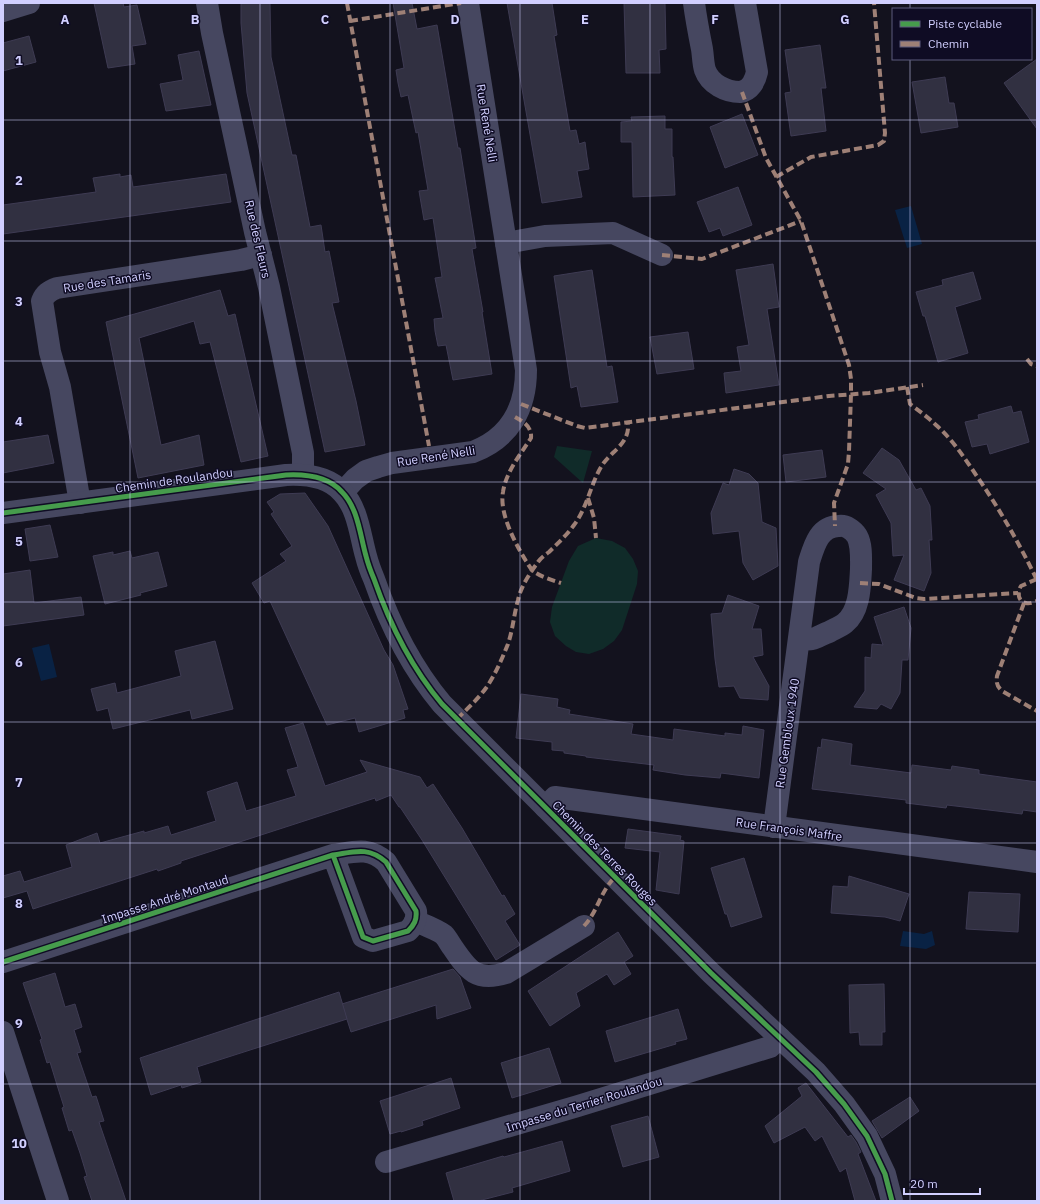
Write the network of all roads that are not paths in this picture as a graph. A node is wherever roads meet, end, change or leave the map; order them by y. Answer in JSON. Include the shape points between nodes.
{"nodes":[{"id":1,"x":207,"y":3,"type":"edge"},
{"id":2,"x":468,"y":3,"type":"edge"},
{"id":3,"x":694,"y":3,"type":"edge"},
{"id":4,"x":745,"y":3,"type":"edge"},
{"id":5,"x":506,"y":243,"type":"junction"},
{"id":6,"x":261,"y":255,"type":"junction"},
{"id":7,"x":662,"y":255,"type":"dead end"},
{"id":8,"x":303,"y":475,"type":"junction"},
{"id":9,"x":343,"y":492,"type":"junction"},
{"id":10,"x":80,"y":503,"type":"junction"},
{"id":11,"x":3,"y":513,"type":"edge"},
{"id":12,"x":800,"y":639,"type":"junction"},
{"id":13,"x":545,"y":807,"type":"junction"},
{"id":14,"x":774,"y":827,"type":"junction"},
{"id":15,"x":333,"y":855,"type":"junction"},
{"id":16,"x":1037,"y":862,"type":"edge"},
{"id":17,"x":415,"y":921,"type":"junction"},
{"id":18,"x":584,"y":926,"type":"dead end"},
{"id":19,"x":3,"y":962,"type":"edge"},
{"id":20,"x":3,"y":1032,"type":"edge"},
{"id":21,"x":780,"y":1038,"type":"junction"},
{"id":22,"x":6,"y":1054,"type":"edge"},
{"id":23,"x":386,"y":1162,"type":"dead end"},
{"id":24,"x":58,"y":1201,"type":"edge"},
{"id":25,"x":892,"y":1201,"type":"edge"}],
"edges":[{"from":1,"to":6,"type":"street","name":"Rue des Fleurs"},
{"from":2,"to":5,"type":"street","name":"Rue René Nelli"},
{"from":3,"to":4,"type":"street","via":[[705,70],[712,81],[721,87],[732,92],[742,92],[750,87],[757,72]]},
{"from":5,"to":7,"type":"street","via":[[545,236],[613,233]]},
{"from":5,"to":9,"type":"street","name":"Rue René Nelli","via":[[526,370],[524,397],[515,417],[502,434],[483,448],[473,452],[378,466],[355,478]]},
{"from":6,"to":8,"type":"street","name":"Rue des Fleurs","via":[[303,453]]},
{"from":6,"to":10,"type":"street","name":"Rue des Tamaris","via":[[56,288],[44,296],[42,301],[50,352],[60,387]]},
{"from":8,"to":9,"type":"street","name":"Chemin de Roulandou","via":[[324,480]]},
{"from":8,"to":10,"type":"street","name":"Chemin de Roulandou"},
{"from":9,"to":13,"type":"street","name":"Chemin des Terres Rouges","via":[[356,518],[366,557],[386,612],[401,644],[427,687]]},
{"from":10,"to":11,"type":"street","name":"Chemin de Roulandou"},
{"from":12,"to":12,"type":"street","name":"Rue Gembloux 1940","via":[[812,640],[838,627],[852,615],[860,583],[861,563],[857,536],[851,529],[843,526],[827,528],[815,544],[810,562]]},
{"from":12,"to":14,"type":"street","name":"Rue Gembloux 1940"},
{"from":13,"to":14,"type":"street","name":"Rue François Maffre","via":[[555,797]]},
{"from":13,"to":21,"type":"street","name":"Chemin des Terres Rouges","via":[[711,973]]},
{"from":14,"to":16,"type":"street","name":"Rue François Maffre"},
{"from":15,"to":17,"type":"street","name":"Impasse André Montaud","via":[[364,851],[379,856],[386,862],[414,907]]},
{"from":15,"to":17,"type":"street","via":[[363,937],[373,941],[384,939],[408,931]]},
{"from":15,"to":19,"type":"street","name":"Impasse André Montaud"},
{"from":17,"to":18,"type":"street","via":[[443,934],[466,966],[481,976],[506,974]]},
{"from":20,"to":22,"type":"street"},
{"from":21,"to":23,"type":"street","name":"Impasse du Terrier Roulandou","via":[[770,1047]]},
{"from":21,"to":25,"type":"street","name":"Chemin des Terres Rouges","via":[[840,1098],[867,1136],[885,1174]]},
{"from":22,"to":24,"type":"street"}]}
